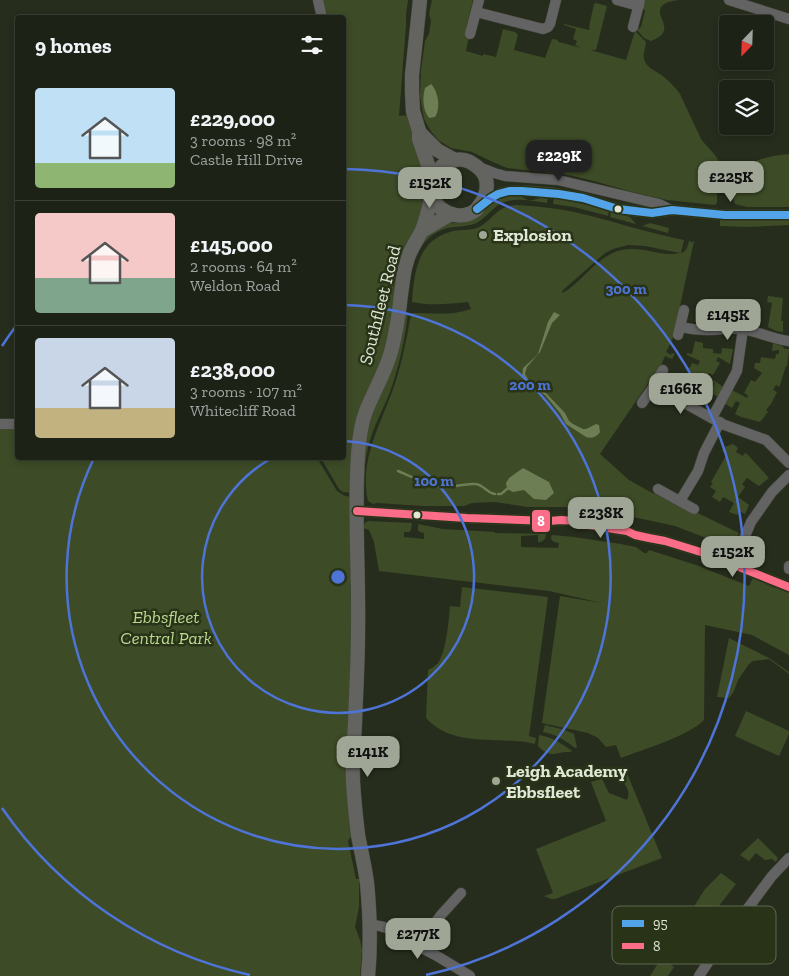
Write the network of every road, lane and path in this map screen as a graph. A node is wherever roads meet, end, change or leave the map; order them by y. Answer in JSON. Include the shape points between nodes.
{"nodes":[{"id":1,"x":318,"y":0,"type":"edge"},
{"id":2,"x":420,"y":0,"type":"edge"},
{"id":3,"x":479,"y":0,"type":"edge"},
{"id":4,"x":556,"y":0,"type":"edge"},
{"id":5,"x":617,"y":0,"type":"edge"},
{"id":6,"x":729,"y":0,"type":"edge"},
{"id":7,"x":640,"y":3,"type":"edge"},
{"id":8,"x":476,"y":12,"type":"junction"},
{"id":9,"x":321,"y":15,"type":"edge"},
{"id":10,"x":789,"y":19,"type":"edge"},
{"id":11,"x":633,"y":28,"type":"dead end"},
{"id":12,"x":470,"y":34,"type":"dead end"},
{"id":13,"x":419,"y":131,"type":"junction"},
{"id":14,"x":455,"y":160,"type":"junction"},
{"id":15,"x":476,"y":166,"type":"junction"},
{"id":16,"x":432,"y":188,"type":"junction"},
{"id":17,"x":477,"y":210,"type":"junction"},
{"id":18,"x":672,"y":210,"type":"junction"},
{"id":19,"x":452,"y":214,"type":"junction"},
{"id":20,"x":789,"y":215,"type":"edge"},
{"id":21,"x":422,"y":231,"type":"junction"},
{"id":22,"x":684,"y":310,"type":"dead end"},
{"id":23,"x":743,"y":329,"type":"junction"},
{"id":24,"x":789,"y":341,"type":"edge"},
{"id":25,"x":663,"y":370,"type":"dead end"},
{"id":26,"x":654,"y":386,"type":"junction"},
{"id":27,"x":642,"y":403,"type":"dead end"},
{"id":28,"x":716,"y":420,"type":"junction"},
{"id":29,"x":0,"y":424,"type":"edge"},
{"id":30,"x":15,"y":424,"type":"edge"},
{"id":31,"x":789,"y":463,"type":"edge"},
{"id":32,"x":789,"y":475,"type":"edge"},
{"id":33,"x":658,"y":489,"type":"dead end"},
{"id":34,"x":680,"y":501,"type":"junction"},
{"id":35,"x":694,"y":509,"type":"dead end"},
{"id":36,"x":357,"y":511,"type":"junction"},
{"id":37,"x":733,"y":565,"type":"junction"},
{"id":38,"x":789,"y":587,"type":"edge"},
{"id":39,"x":788,"y":861,"type":"edge"},
{"id":40,"x":461,"y":893,"type":"dead end"},
{"id":41,"x":749,"y":906,"type":"edge"},
{"id":42,"x":370,"y":925,"type":"junction"},
{"id":43,"x":418,"y":946,"type":"junction"},
{"id":44,"x":708,"y":964,"type":"edge"},
{"id":45,"x":700,"y":975,"type":"edge"},
{"id":46,"x":368,"y":976,"type":"edge"},
{"id":47,"x":470,"y":976,"type":"edge"}],
"edges":[{"from":1,"to":9,"type":"street"},
{"from":2,"to":13,"type":"main road","via":[[412,75],[413,111]]},
{"from":3,"to":8,"type":"street"},
{"from":4,"to":8,"type":"street","via":[[549,26],[543,29]]},
{"from":5,"to":7,"type":"street"},
{"from":6,"to":10,"type":"street"},
{"from":7,"to":11,"type":"street"},
{"from":8,"to":12,"type":"street"},
{"from":13,"to":14,"type":"main road","via":[[439,151]]},
{"from":13,"to":16,"type":"main road"},
{"from":14,"to":15,"type":"main road"},
{"from":14,"to":16,"type":"main road","via":[[438,170]]},
{"from":15,"to":17,"type":"main road","via":[[485,175],[487,187]]},
{"from":15,"to":18,"type":"street","via":[[505,176],[558,180],[660,204]]},
{"from":16,"to":19,"type":"main road","via":[[436,203]]},
{"from":16,"to":21,"type":"main road","name":"Southfleet Road"},
{"from":17,"to":18,"type":"street","via":[[498,194],[522,191],[583,198],[635,211]]},
{"from":17,"to":19,"type":"main road","via":[[462,215]]},
{"from":18,"to":20,"type":"street","via":[[725,215]]},
{"from":19,"to":21,"type":"main road"},
{"from":21,"to":36,"type":"main road","name":"Southfleet Road","via":[[406,264],[391,352],[361,431]]},
{"from":22,"to":23,"type":"street","via":[[679,331]]},
{"from":23,"to":24,"type":"street"},
{"from":23,"to":28,"type":"street","via":[[737,372]]},
{"from":25,"to":26,"type":"street"},
{"from":26,"to":27,"type":"street"},
{"from":26,"to":28,"type":"street"},
{"from":28,"to":31,"type":"street","via":[[766,440]]},
{"from":28,"to":34,"type":"street","via":[[698,471]]},
{"from":29,"to":30,"type":"street"},
{"from":32,"to":37,"type":"street","via":[[751,522]]},
{"from":33,"to":34,"type":"street"},
{"from":34,"to":35,"type":"street"},
{"from":36,"to":37,"type":"street","via":[[576,521],[665,540]]},
{"from":36,"to":42,"type":"main road","name":"Southfleet Road","via":[[358,668],[353,780]]},
{"from":37,"to":38,"type":"street"},
{"from":39,"to":41,"type":"street"},
{"from":40,"to":43,"type":"street"},
{"from":42,"to":43,"type":"street","via":[[386,927]]},
{"from":42,"to":46,"type":"main road","name":"Southfleet Road"},
{"from":43,"to":47,"type":"street"},
{"from":44,"to":45,"type":"street"}]}
